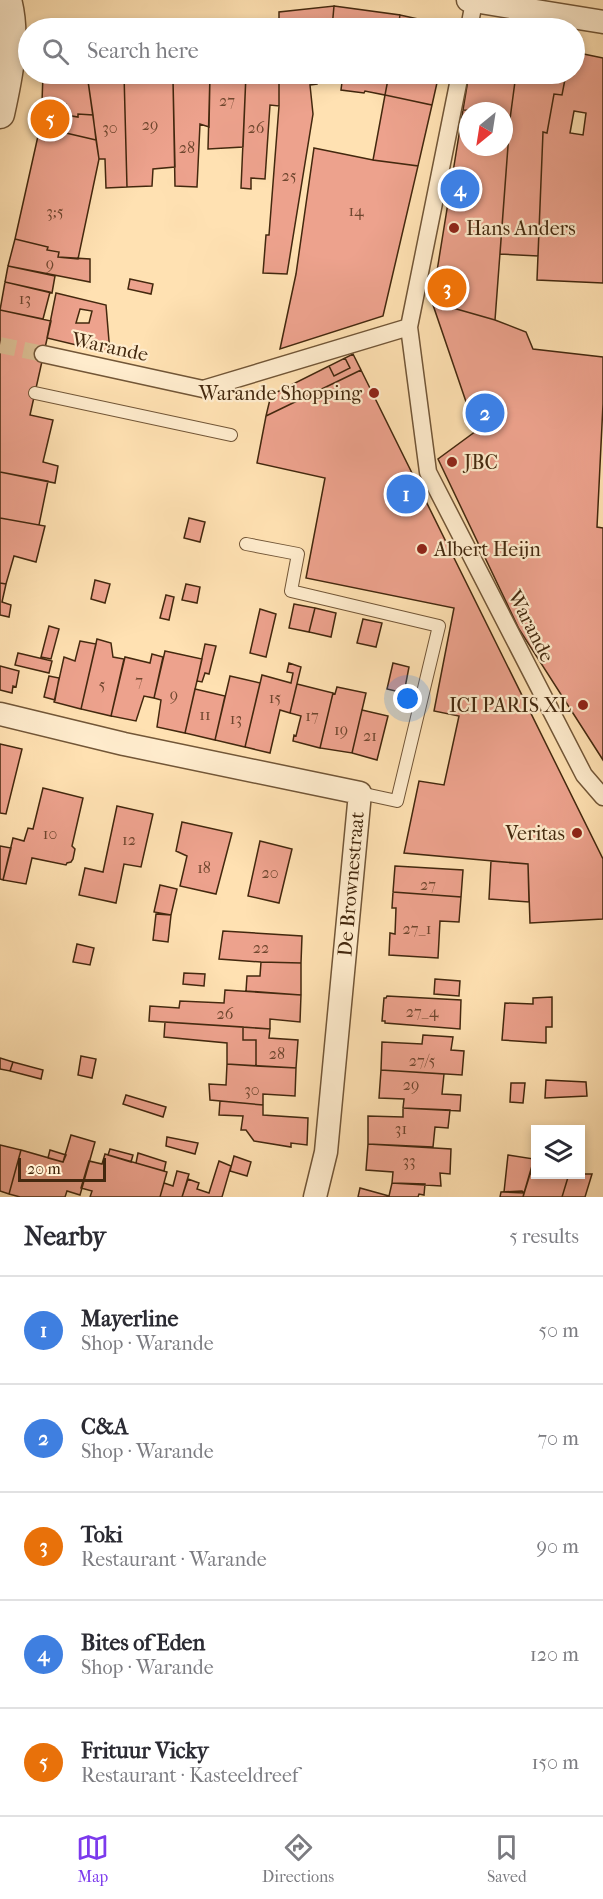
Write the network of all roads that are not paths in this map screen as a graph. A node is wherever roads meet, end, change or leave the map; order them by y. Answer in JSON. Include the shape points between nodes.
{"nodes":[{"id":1,"x":471,"y":1,"type":"edge"},
{"id":2,"x":5,"y":3,"type":"edge"},
{"id":3,"x":470,"y":18,"type":"edge"},
{"id":4,"x":578,"y":18,"type":"edge"},
{"id":5,"x":585,"y":19,"type":"edge"},
{"id":6,"x":603,"y":22,"type":"edge"},
{"id":7,"x":458,"y":84,"type":"edge"},
{"id":8,"x":0,"y":114,"type":"edge"},
{"id":9,"x":409,"y":327,"type":"junction"},
{"id":10,"x":44,"y":354,"type":"tunnel mouth"},
{"id":11,"x":35,"y":393,"type":"dead end"},
{"id":12,"x":231,"y":435,"type":"dead end"},
{"id":13,"x":246,"y":544,"type":"dead end"},
{"id":14,"x":0,"y":714,"type":"edge"},
{"id":15,"x":360,"y":793,"type":"junction"},
{"id":16,"x":603,"y":797,"type":"edge"},
{"id":17,"x":315,"y":1197,"type":"edge"}],
"edges":[{"from":1,"to":3,"type":"street"},
{"from":1,"to":4,"type":"street"},
{"from":2,"to":8,"type":"street","via":[[12,31]]},
{"from":5,"to":6,"type":"street"},
{"from":7,"to":9,"type":"street","name":"Warande"},
{"from":9,"to":10,"type":"street","name":"Warande","via":[[203,389]]},
{"from":9,"to":16,"type":"street","name":"Warande","via":[[428,472],[584,775]]},
{"from":11,"to":12,"type":"lane"},
{"from":13,"to":15,"type":"lane","via":[[298,554],[291,591],[439,626],[397,801]]},
{"from":14,"to":15,"type":"street","name":"De Brownestraat"},
{"from":15,"to":17,"type":"street","name":"De Brownestraat","via":[[326,1152]]}]}
